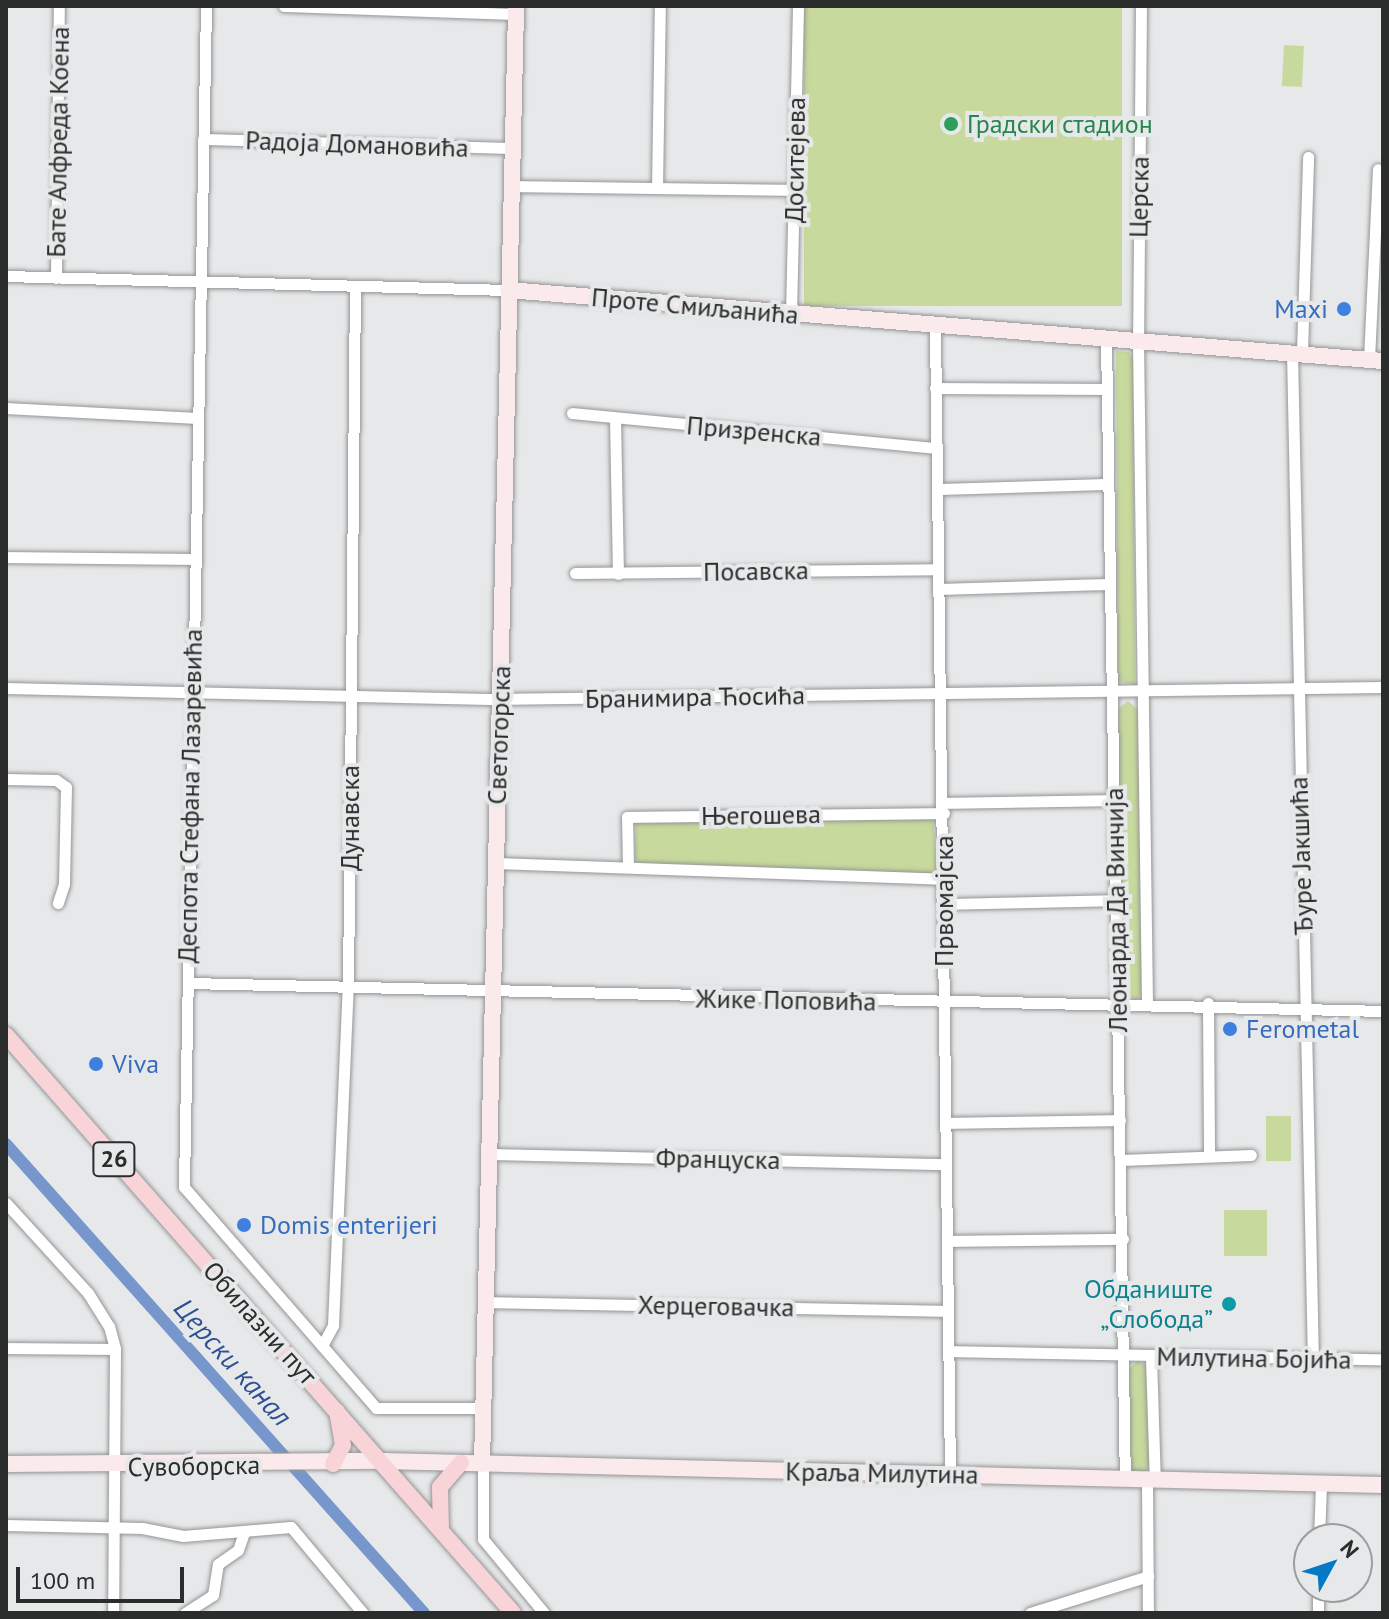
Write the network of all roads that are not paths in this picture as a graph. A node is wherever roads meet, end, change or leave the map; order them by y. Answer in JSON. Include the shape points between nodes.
{"nodes":[{"id":1,"x":59,"y":6,"type":"edge"},
{"id":2,"x":206,"y":6,"type":"edge"},
{"id":3,"x":284,"y":6,"type":"edge"},
{"id":4,"x":660,"y":6,"type":"edge"},
{"id":5,"x":798,"y":6,"type":"edge"},
{"id":6,"x":1141,"y":6,"type":"edge"},
{"id":7,"x":516,"y":10,"type":"edge"},
{"id":8,"x":203,"y":139,"type":"junction"},
{"id":9,"x":512,"y":148,"type":"junction"},
{"id":10,"x":1308,"y":157,"type":"dead end"},
{"id":11,"x":1378,"y":169,"type":"dead end"},
{"id":12,"x":511,"y":186,"type":"junction"},
{"id":13,"x":657,"y":188,"type":"junction"},
{"id":14,"x":795,"y":190,"type":"junction"},
{"id":15,"x":6,"y":276,"type":"edge"},
{"id":16,"x":56,"y":278,"type":"junction"},
{"id":17,"x":200,"y":283,"type":"junction"},
{"id":18,"x":355,"y":287,"type":"junction"},
{"id":19,"x":508,"y":290,"type":"junction"},
{"id":20,"x":791,"y":315,"type":"junction"},
{"id":21,"x":935,"y":328,"type":"junction"},
{"id":22,"x":1106,"y":340,"type":"junction"},
{"id":23,"x":1138,"y":341,"type":"junction"},
{"id":24,"x":1297,"y":352,"type":"junction"},
{"id":25,"x":1376,"y":360,"type":"edge"},
{"id":26,"x":935,"y":388,"type":"junction"},
{"id":27,"x":1107,"y":389,"type":"junction"},
{"id":28,"x":6,"y":408,"type":"edge"},
{"id":29,"x":572,"y":413,"type":"dead end"},
{"id":30,"x":197,"y":418,"type":"junction"},
{"id":31,"x":615,"y":419,"type":"junction"},
{"id":32,"x":936,"y":448,"type":"junction"},
{"id":33,"x":1108,"y":484,"type":"junction"},
{"id":34,"x":937,"y":489,"type":"junction"},
{"id":35,"x":6,"y":557,"type":"edge"},
{"id":36,"x":193,"y":559,"type":"junction"},
{"id":37,"x":938,"y":569,"type":"junction"},
{"id":38,"x":575,"y":573,"type":"dead end"},
{"id":39,"x":618,"y":574,"type":"junction"},
{"id":40,"x":1110,"y":584,"type":"junction"},
{"id":41,"x":938,"y":589,"type":"junction"},
{"id":42,"x":1295,"y":685,"type":"junction"},
{"id":43,"x":1383,"y":687,"type":"edge"},
{"id":44,"x":6,"y":688,"type":"edge"},
{"id":45,"x":1142,"y":689,"type":"junction"},
{"id":46,"x":1112,"y":690,"type":"junction"},
{"id":47,"x":190,"y":692,"type":"junction"},
{"id":48,"x":351,"y":695,"type":"junction"},
{"id":49,"x":940,"y":695,"type":"junction"},
{"id":50,"x":500,"y":699,"type":"junction"},
{"id":51,"x":6,"y":779,"type":"edge"},
{"id":52,"x":1114,"y":800,"type":"junction"},
{"id":53,"x":944,"y":808,"type":"junction"},
{"id":54,"x":494,"y":863,"type":"junction"},
{"id":55,"x":628,"y":867,"type":"junction"},
{"id":56,"x":944,"y":879,"type":"junction"},
{"id":57,"x":1116,"y":900,"type":"junction"},
{"id":58,"x":58,"y":903,"type":"dead end"},
{"id":59,"x":945,"y":904,"type":"junction"},
{"id":60,"x":188,"y":983,"type":"junction"},
{"id":61,"x":348,"y":988,"type":"junction"},
{"id":62,"x":492,"y":993,"type":"junction"},
{"id":63,"x":1147,"y":1003,"type":"junction"},
{"id":64,"x":1208,"y":1003,"type":"junction"},
{"id":65,"x":945,"y":1004,"type":"junction"},
{"id":66,"x":1117,"y":1004,"type":"junction"},
{"id":67,"x":1303,"y":1007,"type":"junction"},
{"id":68,"x":1383,"y":1011,"type":"edge"},
{"id":69,"x":6,"y":1035,"type":"edge"},
{"id":70,"x":1120,"y":1120,"type":"junction"},
{"id":71,"x":947,"y":1123,"type":"junction"},
{"id":72,"x":490,"y":1154,"type":"junction"},
{"id":73,"x":1251,"y":1155,"type":"dead end"},
{"id":74,"x":1209,"y":1156,"type":"junction"},
{"id":75,"x":1121,"y":1160,"type":"junction"},
{"id":76,"x":946,"y":1164,"type":"junction"},
{"id":77,"x":6,"y":1203,"type":"edge"},
{"id":78,"x":1123,"y":1239,"type":"junction"},
{"id":79,"x":947,"y":1241,"type":"junction"},
{"id":80,"x":486,"y":1302,"type":"junction"},
{"id":81,"x":947,"y":1311,"type":"junction"},
{"id":82,"x":322,"y":1346,"type":"junction"},
{"id":83,"x":6,"y":1348,"type":"edge"},
{"id":84,"x":115,"y":1349,"type":"junction"},
{"id":85,"x":949,"y":1351,"type":"junction"},
{"id":86,"x":1125,"y":1356,"type":"junction"},
{"id":87,"x":1151,"y":1357,"type":"junction"},
{"id":88,"x":1313,"y":1359,"type":"junction"},
{"id":89,"x":1383,"y":1359,"type":"edge"},
{"id":90,"x":483,"y":1408,"type":"junction"},
{"id":91,"x":338,"y":1411,"type":"junction"},
{"id":92,"x":382,"y":1461,"type":"junction"},
{"id":93,"x":461,"y":1463,"type":"junction"},
{"id":94,"x":6,"y":1464,"type":"edge"},
{"id":95,"x":328,"y":1464,"type":"junction"},
{"id":96,"x":483,"y":1464,"type":"junction"},
{"id":97,"x":116,"y":1467,"type":"junction"},
{"id":98,"x":950,"y":1474,"type":"junction"},
{"id":99,"x":1125,"y":1480,"type":"junction"},
{"id":100,"x":1151,"y":1481,"type":"junction"},
{"id":101,"x":1321,"y":1484,"type":"junction"},
{"id":102,"x":1383,"y":1485,"type":"edge"},
{"id":103,"x":1320,"y":1523,"type":"edge"},
{"id":104,"x":6,"y":1525,"type":"edge"},
{"id":105,"x":116,"y":1528,"type":"junction"},
{"id":106,"x":441,"y":1529,"type":"junction"},
{"id":107,"x":244,"y":1533,"type":"junction"},
{"id":108,"x":1148,"y":1576,"type":"junction"},
{"id":109,"x":113,"y":1613,"type":"edge"},
{"id":110,"x":185,"y":1613,"type":"edge"},
{"id":111,"x":363,"y":1613,"type":"edge"},
{"id":112,"x":513,"y":1613,"type":"edge"},
{"id":113,"x":544,"y":1613,"type":"edge"},
{"id":114,"x":1030,"y":1613,"type":"edge"},
{"id":115,"x":1148,"y":1613,"type":"edge"}],
"edges":[{"from":1,"to":16,"type":"street","name":"Бате Алфреда Коена"},
{"from":2,"to":8,"type":"street","name":"Деспота Стефана Лазаревића"},
{"from":3,"to":7,"type":"street"},
{"from":4,"to":13,"type":"street"},
{"from":5,"to":14,"type":"street","name":"Доситејева"},
{"from":6,"to":23,"type":"street","name":"Церска"},
{"from":7,"to":9,"type":"street","name":"Светогорска"},
{"from":8,"to":9,"type":"street","name":"Радоја Домановића"},
{"from":8,"to":17,"type":"street","name":"Деспота Стефана Лазаревића"},
{"from":9,"to":12,"type":"street","name":"Светогорска"},
{"from":10,"to":24,"type":"street","name":"Ђуре Јакшића"},
{"from":11,"to":25,"type":"street"},
{"from":12,"to":13,"type":"street"},
{"from":12,"to":19,"type":"street","name":"Светогорска"},
{"from":13,"to":14,"type":"street"},
{"from":14,"to":20,"type":"street","name":"Доситејева"},
{"from":15,"to":16,"type":"street","name":"Проте Смиљанића"},
{"from":16,"to":17,"type":"street","name":"Проте Смиљанића"},
{"from":17,"to":18,"type":"street","name":"Проте Смиљанића"},
{"from":17,"to":30,"type":"street","name":"Деспота Стефана Лазаревића"},
{"from":18,"to":19,"type":"street","name":"Проте Смиљанића"},
{"from":18,"to":48,"type":"street","name":"Дунавска"},
{"from":19,"to":20,"type":"street","name":"Проте Смиљанића"},
{"from":19,"to":50,"type":"street","name":"Светогорска"},
{"from":20,"to":21,"type":"street","name":"Проте Смиљанића"},
{"from":21,"to":22,"type":"street","name":"Проте Смиљанића"},
{"from":21,"to":26,"type":"street","name":"Првомајска"},
{"from":22,"to":23,"type":"street","name":"Проте Смиљанића"},
{"from":22,"to":27,"type":"street","name":"Леонарда Да Винчија"},
{"from":23,"to":24,"type":"street","name":"Проте Смиљанића"},
{"from":23,"to":45,"type":"street","name":"Леонарда Да Винчија"},
{"from":24,"to":25,"type":"street","name":"Проте Смиљанића"},
{"from":24,"to":42,"type":"street","name":"Ђуре Јакшића"},
{"from":26,"to":27,"type":"street"},
{"from":26,"to":32,"type":"street","name":"Првомајска"},
{"from":27,"to":33,"type":"street","name":"Леонарда Да Винчија"},
{"from":28,"to":30,"type":"street"},
{"from":29,"to":31,"type":"street","name":"Призренска"},
{"from":30,"to":36,"type":"street","name":"Деспота Стефана Лазаревића"},
{"from":31,"to":32,"type":"street","name":"Призренска"},
{"from":31,"to":39,"type":"street"},
{"from":32,"to":34,"type":"street","name":"Првомајска"},
{"from":33,"to":34,"type":"street"},
{"from":33,"to":40,"type":"street","name":"Леонарда Да Винчија"},
{"from":34,"to":37,"type":"street","name":"Првомајска"},
{"from":35,"to":36,"type":"street"},
{"from":36,"to":47,"type":"street","name":"Деспота Стефана Лазаревића"},
{"from":37,"to":39,"type":"street","name":"Посавска"},
{"from":37,"to":41,"type":"street","name":"Првомајска"},
{"from":38,"to":39,"type":"street","name":"Посавска"},
{"from":40,"to":41,"type":"street"},
{"from":40,"to":46,"type":"street","name":"Леонарда Да Винчија"},
{"from":41,"to":49,"type":"street","name":"Првомајска"},
{"from":42,"to":43,"type":"street","name":"Бранимира Ћосића"},
{"from":42,"to":45,"type":"street","name":"Бранимира Ћосића"},
{"from":42,"to":67,"type":"street","name":"Ђуре Јакшића"},
{"from":44,"to":47,"type":"street","name":"Бранимира Ћосића"},
{"from":45,"to":46,"type":"street","name":"Бранимира Ћосића"},
{"from":45,"to":63,"type":"street","name":"Леонарда Да Винчија"},
{"from":46,"to":49,"type":"street","name":"Бранимира Ћосића"},
{"from":46,"to":52,"type":"street","name":"Леонарда Да Винчија"},
{"from":47,"to":48,"type":"street","name":"Бранимира Ћосића"},
{"from":47,"to":60,"type":"street","name":"Деспота Стефана Лазаревића"},
{"from":48,"to":50,"type":"street","name":"Бранимира Ћосића"},
{"from":48,"to":61,"type":"street","name":"Дунавска"},
{"from":49,"to":50,"type":"street","name":"Бранимира Ћосића"},
{"from":49,"to":53,"type":"street","name":"Првомајска"},
{"from":50,"to":54,"type":"street","name":"Светогорска"},
{"from":51,"to":58,"type":"street","via":[[56,780],[66,787],[64,884]]},
{"from":52,"to":53,"type":"street"},
{"from":52,"to":57,"type":"street","name":"Леонарда Да Винчија"},
{"from":53,"to":55,"type":"street","name":"Његошева","via":[[627,817]]},
{"from":53,"to":56,"type":"street","name":"Првомајска"},
{"from":54,"to":55,"type":"street","name":"Његошева"},
{"from":54,"to":62,"type":"street","name":"Светогорска"},
{"from":55,"to":56,"type":"street","name":"Његошева"},
{"from":56,"to":59,"type":"street","name":"Првомајска"},
{"from":57,"to":59,"type":"street"},
{"from":57,"to":66,"type":"street","name":"Леонарда Да Винчија"},
{"from":59,"to":65,"type":"street","name":"Првомајска"},
{"from":60,"to":61,"type":"street","name":"Жике Поповића"},
{"from":60,"to":82,"type":"street","name":"Деспота Стефана Лазаревића","via":[[184,1187]]},
{"from":61,"to":62,"type":"street","name":"Жике Поповића"},
{"from":61,"to":82,"type":"street","name":"Дунавска","via":[[333,1325]]},
{"from":62,"to":65,"type":"street","name":"Жике Поповића"},
{"from":62,"to":72,"type":"street","name":"Светогорска"},
{"from":63,"to":64,"type":"street","name":"Жике Поповића"},
{"from":63,"to":66,"type":"street","name":"Жике Поповића"},
{"from":64,"to":67,"type":"street","name":"Жике Поповића"},
{"from":64,"to":74,"type":"street"},
{"from":65,"to":66,"type":"street","name":"Жике Поповића"},
{"from":65,"to":71,"type":"street","name":"Првомајска"},
{"from":66,"to":70,"type":"street","name":"Леонарда Да Винчија"},
{"from":67,"to":68,"type":"street","name":"Жике Поповића"},
{"from":67,"to":88,"type":"street","name":"Ђуре Јакшића"},
{"from":69,"to":91,"type":"main road","name":"Обилазни пут","number":"26"},
{"from":70,"to":71,"type":"street"},
{"from":70,"to":75,"type":"street","name":"Леонарда Да Винчија"},
{"from":71,"to":76,"type":"street","name":"Првомајска"},
{"from":72,"to":76,"type":"street","name":"Француска"},
{"from":72,"to":80,"type":"street","name":"Светогорска"},
{"from":73,"to":74,"type":"street"},
{"from":74,"to":75,"type":"street"},
{"from":75,"to":78,"type":"street","name":"Леонарда Да Винчија"},
{"from":76,"to":79,"type":"street","name":"Првомајска"},
{"from":77,"to":84,"type":"street","via":[[101,1310]]},
{"from":78,"to":79,"type":"street"},
{"from":78,"to":86,"type":"street","name":"Леонарда Да Винчија"},
{"from":79,"to":81,"type":"street","name":"Првомајска"},
{"from":80,"to":81,"type":"street","name":"Херцеговачка"},
{"from":80,"to":90,"type":"street","name":"Светогорска"},
{"from":81,"to":85,"type":"street","name":"Првомајска"},
{"from":82,"to":90,"type":"street","name":"Деспота Стефана Лазаревића","via":[[376,1408]]},
{"from":83,"to":84,"type":"street"},
{"from":84,"to":97,"type":"street"},
{"from":85,"to":86,"type":"street","name":"Милутина Бојића"},
{"from":85,"to":98,"type":"street","name":"Првомајска"},
{"from":86,"to":87,"type":"street","name":"Милутина Бојића"},
{"from":86,"to":99,"type":"street","name":"Леонарда Да Винчија"},
{"from":87,"to":88,"type":"street","name":"Милутина Бојића"},
{"from":87,"to":100,"type":"street"},
{"from":88,"to":89,"type":"street","name":"Милутина Бојића"},
{"from":90,"to":96,"type":"street","name":"Светогорска"},
{"from":91,"to":92,"type":"main road","name":"Обилазни пут","number":"26"},
{"from":91,"to":95,"type":"main road","via":[[343,1445]]},
{"from":92,"to":93,"type":"street","name":"Краља Милутина"},
{"from":92,"to":95,"type":"street","name":"Сувоборска"},
{"from":92,"to":106,"type":"main road","name":"Обилазни пут","number":"26"},
{"from":93,"to":96,"type":"street","name":"Краља Милутина"},
{"from":93,"to":106,"type":"main road","via":[[440,1487]]},
{"from":94,"to":97,"type":"street","name":"Сувоборска"},
{"from":95,"to":97,"type":"street","name":"Сувоборска"},
{"from":96,"to":98,"type":"street","name":"Краља Милутина"},
{"from":96,"to":113,"type":"street","via":[[483,1539]]},
{"from":97,"to":105,"type":"street"},
{"from":98,"to":99,"type":"street","name":"Краља Милутина"},
{"from":99,"to":100,"type":"street","name":"Краља Милутина"},
{"from":100,"to":101,"type":"street","name":"Краља Милутина"},
{"from":100,"to":108,"type":"street"},
{"from":101,"to":102,"type":"street","name":"Краља Милутина"},
{"from":101,"to":103,"type":"street"},
{"from":104,"to":105,"type":"street"},
{"from":105,"to":107,"type":"street","via":[[183,1536]]},
{"from":105,"to":109,"type":"street"},
{"from":106,"to":112,"type":"main road","name":"Обилазни пут","number":"26"},
{"from":107,"to":110,"type":"street","via":[[238,1550],[218,1564],[213,1595]]},
{"from":107,"to":111,"type":"street","via":[[281,1525],[297,1532]]},
{"from":108,"to":114,"type":"street"},
{"from":108,"to":115,"type":"street"}]}
